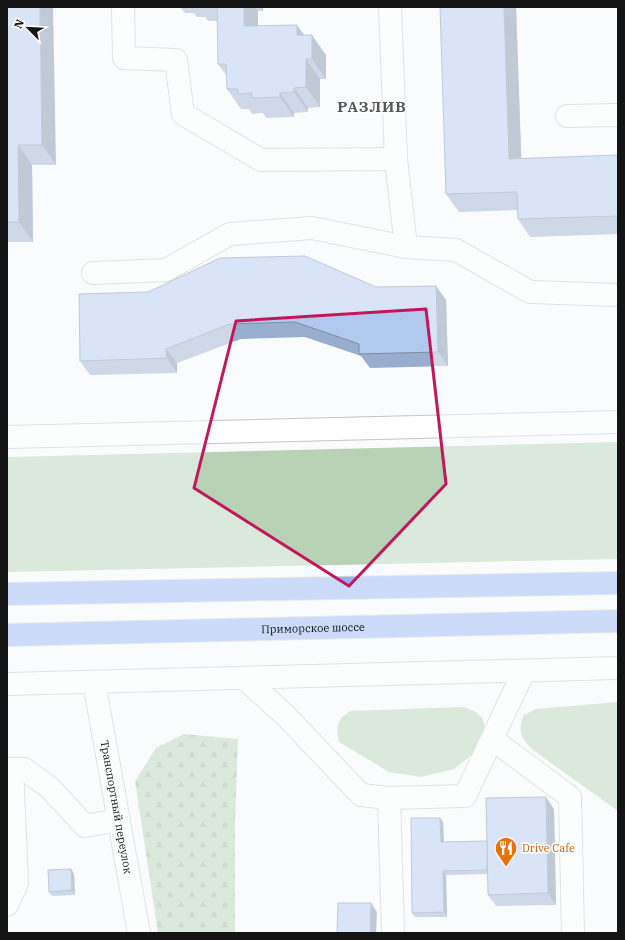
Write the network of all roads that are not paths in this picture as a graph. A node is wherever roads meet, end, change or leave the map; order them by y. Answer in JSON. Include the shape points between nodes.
{"nodes":[{"id":1,"x":123,"y":7,"type":"edge"},
{"id":2,"x":390,"y":7,"type":"edge"},
{"id":3,"x":618,"y":115,"type":"edge"},
{"id":4,"x":567,"y":116,"type":"dead end"},
{"id":5,"x":396,"y":159,"type":"junction"},
{"id":6,"x":406,"y":247,"type":"junction"},
{"id":7,"x":93,"y":272,"type":"dead end"},
{"id":8,"x":618,"y":295,"type":"edge"},
{"id":9,"x":618,"y":422,"type":"edge"},
{"id":10,"x":7,"y":437,"type":"edge"},
{"id":11,"x":618,"y":582,"type":"edge"},
{"id":12,"x":7,"y":594,"type":"edge"},
{"id":13,"x":618,"y":621,"type":"edge"},
{"id":14,"x":7,"y":635,"type":"edge"},
{"id":15,"x":618,"y":668,"type":"edge"},
{"id":16,"x":524,"y":671,"type":"junction"},
{"id":17,"x":244,"y":678,"type":"junction"},
{"id":18,"x":94,"y":682,"type":"junction"},
{"id":19,"x":7,"y":684,"type":"edge"},
{"id":20,"x":492,"y":739,"type":"junction"},
{"id":21,"x":9,"y":769,"type":"edge"},
{"id":22,"x":389,"y":798,"type":"junction"},
{"id":23,"x":119,"y":820,"type":"junction"},
{"id":24,"x":7,"y":905,"type":"edge"},
{"id":25,"x":139,"y":933,"type":"edge"},
{"id":26,"x":393,"y":933,"type":"edge"},
{"id":27,"x":573,"y":933,"type":"edge"}],
"edges":[{"from":1,"to":5,"type":"street","via":[[124,58],[176,60],[183,114],[261,160]]},
{"from":2,"to":5,"type":"street"},
{"from":3,"to":4,"type":"street"},
{"from":5,"to":6,"type":"street"},
{"from":6,"to":7,"type":"street","via":[[312,228],[230,234],[166,270]]},
{"from":6,"to":8,"type":"street","via":[[456,250],[530,292]]},
{"from":9,"to":10,"type":"street"},
{"from":11,"to":12,"type":"highway"},
{"from":13,"to":14,"type":"highway","name":"Приморское шоссе"},
{"from":15,"to":16,"type":"street"},
{"from":16,"to":17,"type":"street"},
{"from":16,"to":20,"type":"street"},
{"from":17,"to":18,"type":"street"},
{"from":17,"to":22,"type":"street","via":[[286,716],[361,795]]},
{"from":18,"to":19,"type":"street"},
{"from":18,"to":23,"type":"street","name":"Транспортный переулок"},
{"from":20,"to":22,"type":"street","via":[[465,796]]},
{"from":20,"to":27,"type":"street","via":[[570,797]]},
{"from":21,"to":23,"type":"street","via":[[24,769],[50,788],[85,826]]},
{"from":21,"to":24,"type":"street","via":[[17,883]]},
{"from":22,"to":26,"type":"street"},
{"from":23,"to":25,"type":"street","name":"Транспортный переулок"}]}
